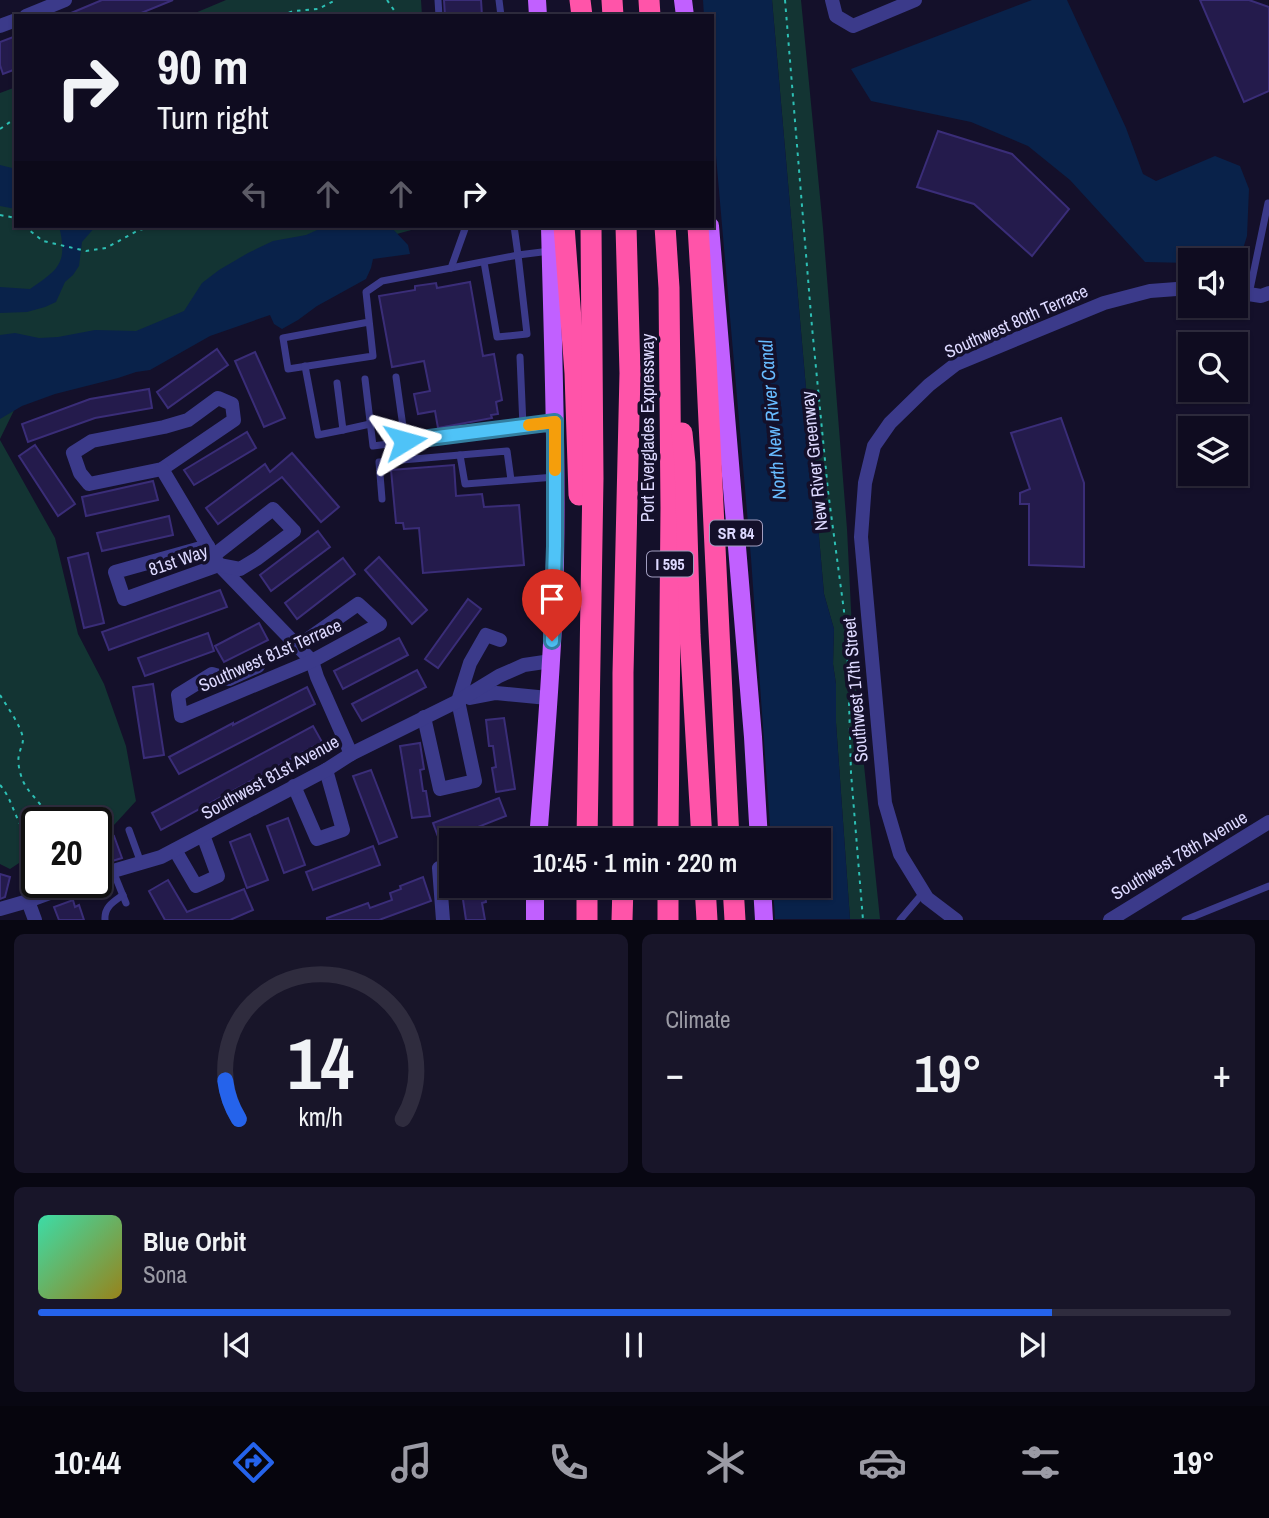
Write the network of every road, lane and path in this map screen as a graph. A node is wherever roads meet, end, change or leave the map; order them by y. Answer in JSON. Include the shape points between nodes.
{"nodes":[{"id":1,"x":21,"y":0,"type":"edge"},
{"id":2,"x":65,"y":0,"type":"edge"},
{"id":3,"x":336,"y":0,"type":"edge"},
{"id":4,"x":785,"y":0,"type":"edge"},
{"id":5,"x":832,"y":0,"type":"edge"},
{"id":6,"x":915,"y":0,"type":"edge"},
{"id":7,"x":31,"y":10,"type":"edge"},
{"id":8,"x":286,"y":14,"type":"edge"},
{"id":9,"x":1268,"y":203,"type":"edge"},
{"id":10,"x":27,"y":228,"type":"edge"},
{"id":11,"x":147,"y":228,"type":"edge"},
{"id":12,"x":465,"y":228,"type":"edge"},
{"id":13,"x":514,"y":228,"type":"edge"},
{"id":14,"x":550,"y":228,"type":"edge"},
{"id":15,"x":565,"y":228,"type":"edge"},
{"id":16,"x":591,"y":228,"type":"edge"},
{"id":17,"x":626,"y":228,"type":"edge"},
{"id":18,"x":665,"y":228,"type":"edge"},
{"id":19,"x":698,"y":228,"type":"edge"},
{"id":20,"x":710,"y":228,"type":"edge"},
{"id":21,"x":551,"y":251,"type":"junction"},
{"id":22,"x":518,"y":255,"type":"junction"},
{"id":23,"x":484,"y":262,"type":"junction"},
{"id":24,"x":451,"y":268,"type":"junction"},
{"id":25,"x":669,"y":288,"type":"junction"},
{"id":26,"x":1178,"y":289,"type":"edge"},
{"id":27,"x":1256,"y":296,"type":"edge"},
{"id":28,"x":369,"y":322,"type":"junction"},
{"id":29,"x":520,"y":357,"type":"dead end"},
{"id":30,"x":305,"y":366,"type":"junction"},
{"id":31,"x":396,"y":377,"type":"dead end"},
{"id":32,"x":365,"y":379,"type":"dead end"},
{"id":33,"x":337,"y":383,"type":"dead end"},
{"id":34,"x":555,"y":422,"type":"junction"},
{"id":35,"x":370,"y":424,"type":"junction"},
{"id":36,"x":523,"y":426,"type":"junction"},
{"id":37,"x":343,"y":430,"type":"junction"},
{"id":38,"x":880,"y":435,"type":"joint"},
{"id":39,"x":405,"y":441,"type":"junction"},
{"id":40,"x":460,"y":455,"type":"junction"},
{"id":41,"x":162,"y":469,"type":"junction"},
{"id":42,"x":555,"y":477,"type":"junction"},
{"id":43,"x":511,"y":480,"type":"junction"},
{"id":44,"x":382,"y":499,"type":"dead end"},
{"id":45,"x":213,"y":556,"type":"junction"},
{"id":46,"x":500,"y":639,"type":"dead end"},
{"id":47,"x":298,"y":646,"type":"junction"},
{"id":48,"x":589,"y":655,"type":"junction"},
{"id":49,"x":312,"y":661,"type":"junction"},
{"id":50,"x":551,"y":661,"type":"junction"},
{"id":51,"x":258,"y":666,"type":"dead end"},
{"id":52,"x":0,"y":695,"type":"edge"},
{"id":53,"x":548,"y":698,"type":"junction"},
{"id":54,"x":458,"y":701,"type":"junction"},
{"id":55,"x":424,"y":718,"type":"junction"},
{"id":56,"x":351,"y":754,"type":"junction"},
{"id":57,"x":326,"y":770,"type":"junction"},
{"id":58,"x":0,"y":785,"type":"edge"},
{"id":59,"x":294,"y":786,"type":"junction"},
{"id":60,"x":43,"y":807,"type":"edge"},
{"id":61,"x":1269,"y":822,"type":"edge"},
{"id":62,"x":21,"y":827,"type":"edge"},
{"id":63,"x":539,"y":828,"type":"edge"},
{"id":64,"x":587,"y":828,"type":"edge"},
{"id":65,"x":623,"y":828,"type":"edge"},
{"id":66,"x":668,"y":828,"type":"edge"},
{"id":67,"x":701,"y":828,"type":"edge"},
{"id":68,"x":728,"y":828,"type":"edge"},
{"id":69,"x":758,"y":828,"type":"edge"},
{"id":70,"x":129,"y":830,"type":"dead end"},
{"id":71,"x":203,"y":835,"type":"junction"},
{"id":72,"x":175,"y":850,"type":"junction"},
{"id":73,"x":141,"y":863,"type":"junction"},
{"id":74,"x":114,"y":871,"type":"joint"},
{"id":75,"x":1269,"y":886,"type":"edge"},
{"id":76,"x":924,"y":892,"type":"junction"},
{"id":77,"x":38,"y":898,"type":"edge"},
{"id":78,"x":441,"y":898,"type":"edge"},
{"id":79,"x":535,"y":898,"type":"edge"},
{"id":80,"x":587,"y":898,"type":"edge"},
{"id":81,"x":622,"y":898,"type":"edge"},
{"id":82,"x":668,"y":898,"type":"edge"},
{"id":83,"x":706,"y":898,"type":"edge"},
{"id":84,"x":734,"y":898,"type":"edge"},
{"id":85,"x":763,"y":898,"type":"edge"},
{"id":86,"x":33,"y":900,"type":"junction"},
{"id":87,"x":8,"y":912,"type":"edge"},
{"id":88,"x":35,"y":919,"type":"edge"},
{"id":89,"x":105,"y":919,"type":"edge"},
{"id":90,"x":443,"y":919,"type":"edge"},
{"id":91,"x":535,"y":919,"type":"edge"},
{"id":92,"x":587,"y":919,"type":"edge"},
{"id":93,"x":622,"y":919,"type":"edge"},
{"id":94,"x":668,"y":919,"type":"edge"},
{"id":95,"x":707,"y":919,"type":"edge"},
{"id":96,"x":735,"y":919,"type":"edge"},
{"id":97,"x":764,"y":919,"type":"edge"},
{"id":98,"x":863,"y":919,"type":"edge"},
{"id":99,"x":900,"y":919,"type":"edge"},
{"id":100,"x":956,"y":919,"type":"edge"},
{"id":101,"x":1110,"y":919,"type":"edge"},
{"id":102,"x":1185,"y":919,"type":"edge"}],
"edges":[{"from":1,"to":7,"type":"street"},
{"from":2,"to":7,"type":"street"},
{"from":3,"to":8,"type":"path","via":[[318,9]]},
{"from":4,"to":98,"type":"path","name":"New River Greenway","via":[[812,327],[844,611]]},
{"from":5,"to":6,"type":"street","via":[[836,16],[853,26]]},
{"from":9,"to":27,"type":"lane"},
{"from":10,"to":11,"type":"path","via":[[43,241],[86,251],[106,248]]},
{"from":12,"to":24,"type":"lane"},
{"from":13,"to":22,"type":"lane"},
{"from":14,"to":21,"type":"main road"},
{"from":15,"to":48,"type":"highway"},
{"from":16,"to":48,"type":"highway"},
{"from":17,"to":65,"type":"highway","via":[[630,373]]},
{"from":18,"to":25,"type":"highway","name":"Port Everglades Expressway","number":"I 595"},
{"from":19,"to":68,"type":"highway"},
{"from":20,"to":69,"type":"main road","number":"SR 84"},
{"from":21,"to":22,"type":"lane"},
{"from":21,"to":34,"type":"main road"},
{"from":22,"to":23,"type":"lane"},
{"from":22,"to":23,"type":"lane","via":[[527,334],[497,337]]},
{"from":23,"to":24,"type":"lane"},
{"from":24,"to":28,"type":"lane","via":[[382,281],[366,292]]},
{"from":25,"to":66,"type":"highway","name":"Port Everglades Expressway","number":"I 595"},
{"from":25,"to":67,"type":"highway","via":[[685,463]]},
{"from":26,"to":38,"type":"street","name":"Southwest 80th Terrace","via":[[1104,303],[956,364]]},
{"from":28,"to":30,"type":"lane","via":[[373,356]]},
{"from":28,"to":30,"type":"lane","via":[[283,338],[288,369]]},
{"from":29,"to":36,"type":"lane"},
{"from":30,"to":37,"type":"lane","via":[[318,435]]},
{"from":31,"to":39,"type":"lane"},
{"from":32,"to":35,"type":"lane"},
{"from":33,"to":37,"type":"lane"},
{"from":34,"to":36,"type":"lane"},
{"from":34,"to":42,"type":"main road"},
{"from":35,"to":37,"type":"lane"},
{"from":35,"to":39,"type":"lane","via":[[373,446]]},
{"from":36,"to":39,"type":"lane"},
{"from":38,"to":76,"type":"street","name":"Southwest 17th Street","via":[[866,484],[861,537],[877,723],[885,803],[900,854]]},
{"from":40,"to":43,"type":"lane","via":[[507,451]]},
{"from":40,"to":43,"type":"lane","via":[[465,485]]},
{"from":40,"to":44,"type":"lane","via":[[379,462]]},
{"from":41,"to":41,"type":"street","via":[[89,484],[73,453],[92,441],[188,420],[218,398],[232,404],[234,420]]},
{"from":41,"to":45,"type":"street"},
{"from":42,"to":43,"type":"lane"},
{"from":42,"to":50,"type":"main road"},
{"from":45,"to":45,"type":"street","name":"81st Way","via":[[274,509],[294,531],[240,569]]},
{"from":45,"to":45,"type":"street","name":"81st Way","via":[[124,599],[115,572]]},
{"from":45,"to":47,"type":"street"},
{"from":46,"to":54,"type":"street","via":[[486,635],[470,663]]},
{"from":47,"to":49,"type":"street"},
{"from":47,"to":49,"type":"street","name":"Southwest 81st Terrace","via":[[358,604],[380,624]]},
{"from":48,"to":64,"type":"highway"},
{"from":49,"to":51,"type":"street","name":"Southwest 81st Terrace","via":[[181,716],[178,695],[212,674],[229,679]]},
{"from":49,"to":56,"type":"street"},
{"from":50,"to":53,"type":"main road"},
{"from":50,"to":54,"type":"street","name":"Southwest 81st Avenue","via":[[524,665]]},
{"from":52,"to":60,"type":"path","via":[[21,732],[22,780]]},
{"from":53,"to":54,"type":"street","name":"Southwest 81st Avenue","via":[[496,694]]},
{"from":53,"to":63,"type":"main road"},
{"from":54,"to":55,"type":"street","name":"Southwest 81st Avenue"},
{"from":54,"to":55,"type":"street","via":[[475,781],[440,789]]},
{"from":55,"to":56,"type":"street","name":"Southwest 81st Avenue"},
{"from":56,"to":57,"type":"street","name":"Southwest 81st Avenue"},
{"from":57,"to":59,"type":"street","name":"Southwest 81st Avenue"},
{"from":57,"to":59,"type":"street","via":[[343,830],[317,839]]},
{"from":58,"to":62,"type":"path"},
{"from":59,"to":71,"type":"street","name":"Southwest 81st Avenue"},
{"from":61,"to":101,"type":"street","name":"Southwest 78th Avenue"},
{"from":70,"to":73,"type":"lane"},
{"from":71,"to":72,"type":"street","name":"Southwest 81st Avenue"},
{"from":71,"to":72,"type":"street","via":[[218,877],[196,886]]},
{"from":72,"to":73,"type":"street","name":"Southwest 81st Avenue"},
{"from":73,"to":74,"type":"street","name":"Southwest 81st Avenue"},
{"from":74,"to":89,"type":"lane","via":[[124,899],[110,904]]},
{"from":75,"to":102,"type":"lane"},
{"from":76,"to":99,"type":"lane"},
{"from":76,"to":100,"type":"street","name":"Southwest 17th Street"},
{"from":77,"to":86,"type":"street"},
{"from":78,"to":90,"type":"street"},
{"from":79,"to":91,"type":"main road"},
{"from":80,"to":92,"type":"highway"},
{"from":81,"to":93,"type":"highway"},
{"from":82,"to":94,"type":"highway"},
{"from":83,"to":95,"type":"highway"},
{"from":84,"to":96,"type":"highway"},
{"from":85,"to":97,"type":"main road"},
{"from":86,"to":87,"type":"street"},
{"from":86,"to":88,"type":"street"}]}
